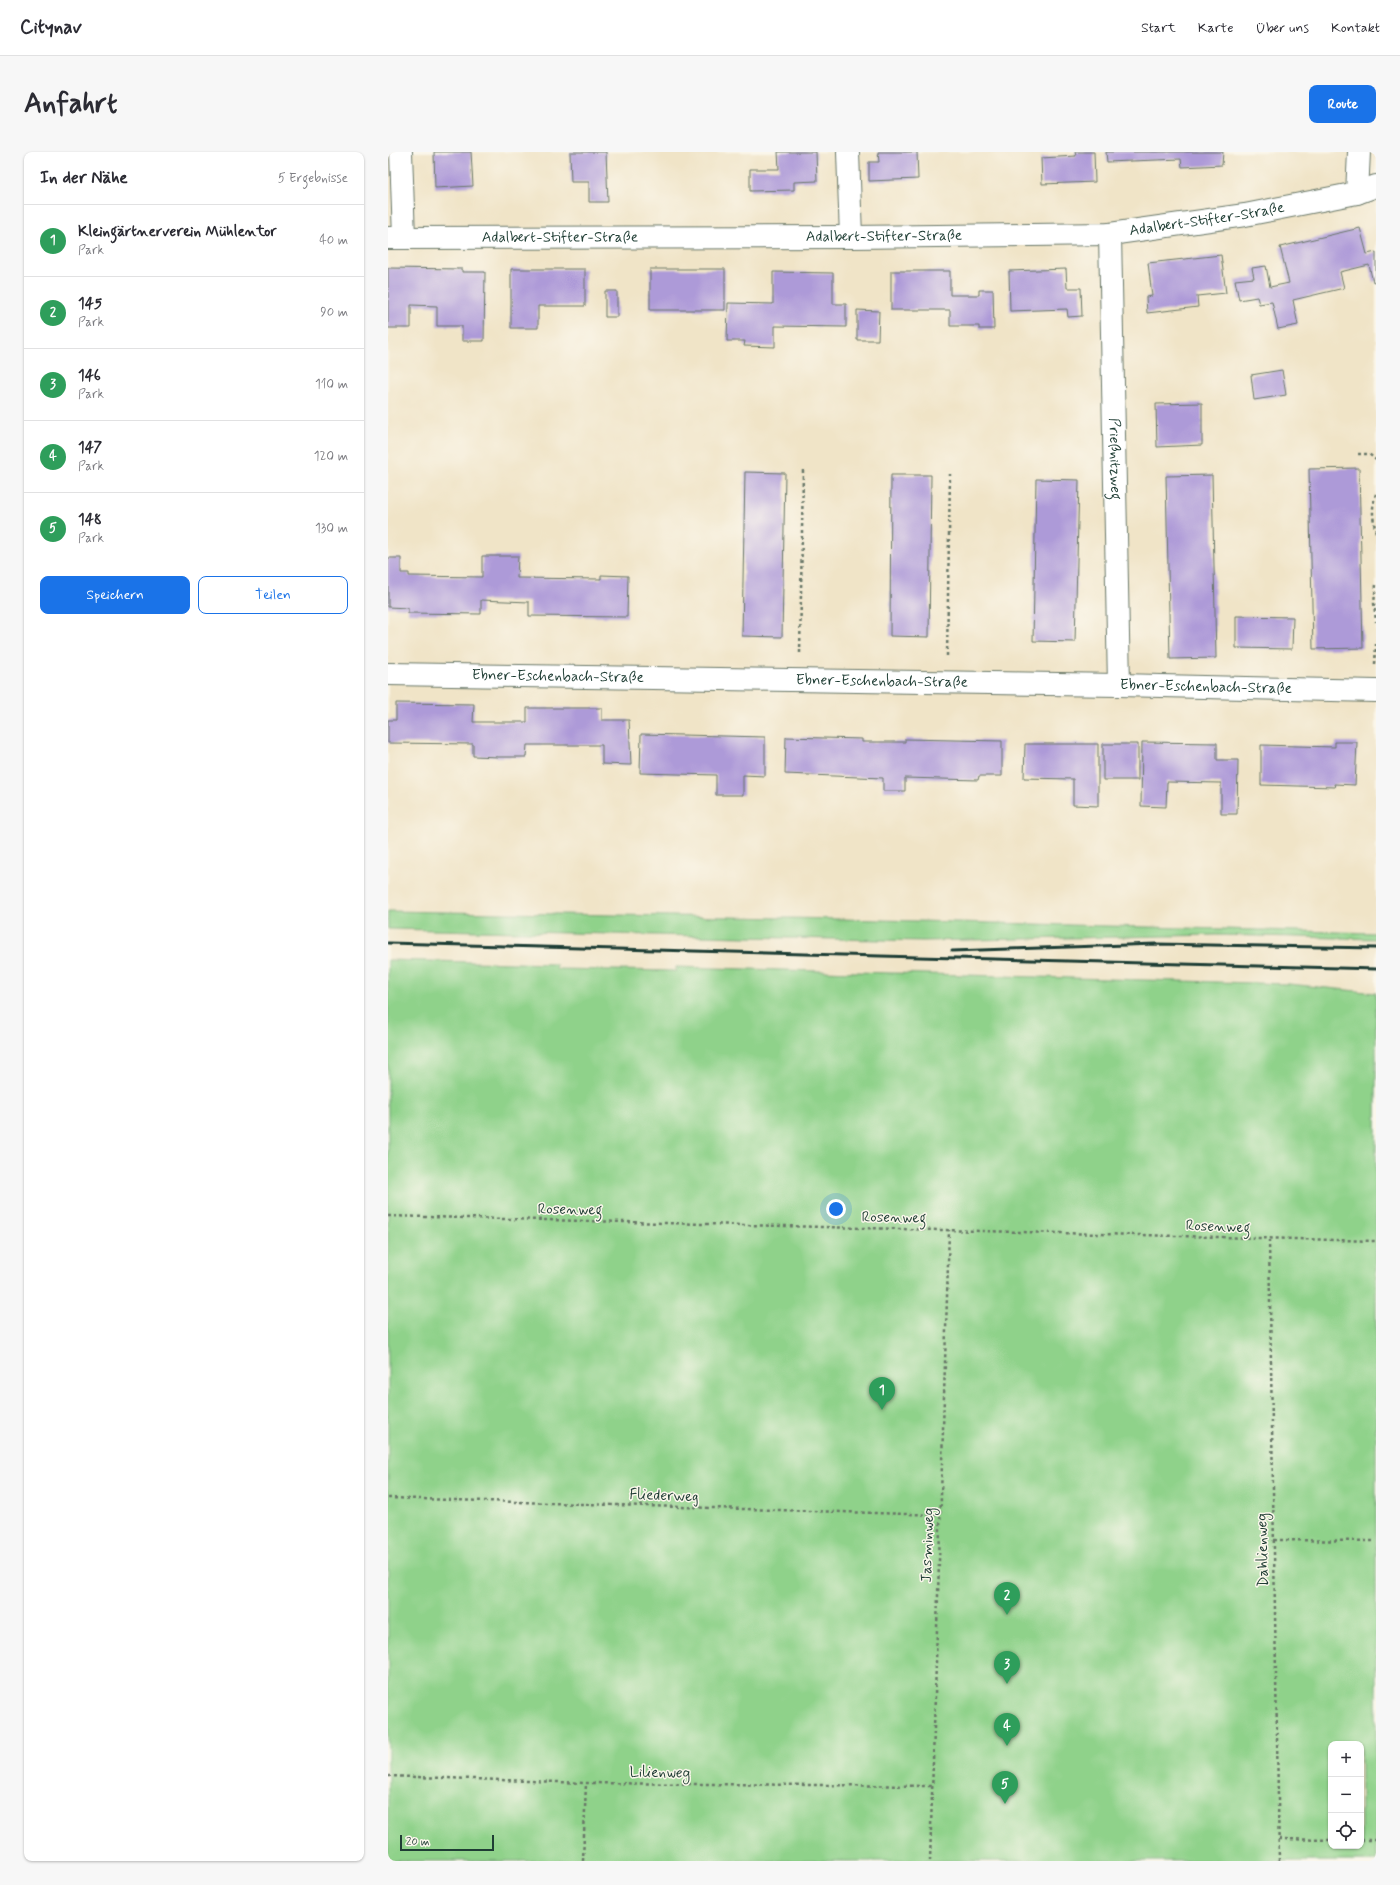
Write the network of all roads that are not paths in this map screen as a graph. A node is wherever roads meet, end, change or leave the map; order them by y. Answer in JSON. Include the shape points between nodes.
{"nodes":[{"id":1,"x":401,"y":152,"type":"edge"},
{"id":2,"x":848,"y":152,"type":"edge"},
{"id":3,"x":1359,"y":152,"type":"edge"},
{"id":4,"x":1366,"y":190,"type":"edge"},
{"id":5,"x":1110,"y":234,"type":"junction"},
{"id":6,"x":851,"y":237,"type":"junction"},
{"id":7,"x":396,"y":238,"type":"edge"},
{"id":8,"x":388,"y":674,"type":"edge"},
{"id":9,"x":1119,"y":684,"type":"junction"},
{"id":10,"x":1376,"y":691,"type":"edge"}],
"edges":[{"from":1,"to":7,"type":"street"},
{"from":2,"to":6,"type":"street"},
{"from":3,"to":4,"type":"street"},
{"from":4,"to":5,"type":"street","name":"Adalbert-Stifter-Straße","via":[[1245,215]]},
{"from":5,"to":6,"type":"street","name":"Adalbert-Stifter-Straße"},
{"from":5,"to":9,"type":"street","name":"Prießnitzweg"},
{"from":6,"to":7,"type":"street","name":"Adalbert-Stifter-Straße"},
{"from":8,"to":9,"type":"street","name":"Ebner-Eschenbach-Straße"},
{"from":9,"to":10,"type":"street","name":"Ebner-Eschenbach-Straße"}]}
